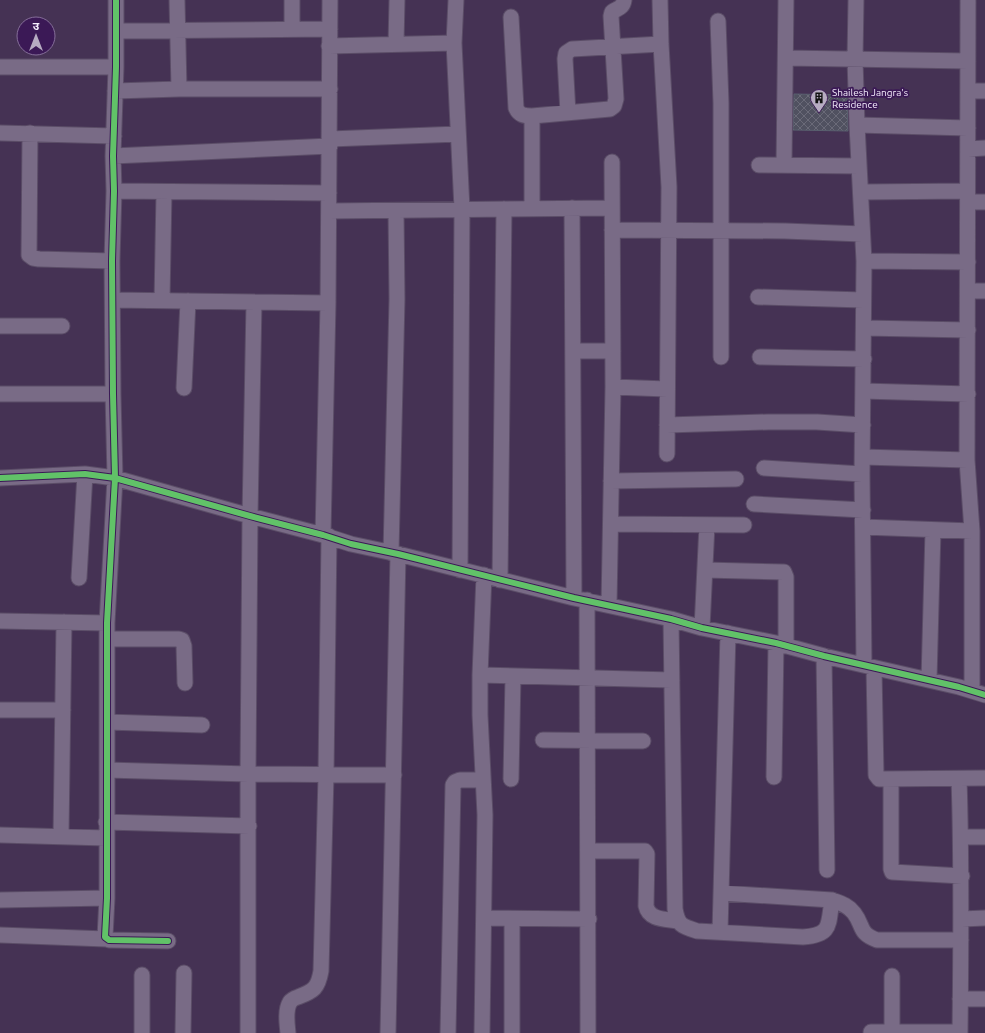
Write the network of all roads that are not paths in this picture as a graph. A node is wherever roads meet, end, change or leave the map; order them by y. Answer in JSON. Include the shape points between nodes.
{"nodes":[{"id":1,"x":116,"y":0,"type":"edge"},
{"id":2,"x":177,"y":0,"type":"edge"},
{"id":3,"x":292,"y":0,"type":"edge"},
{"id":4,"x":330,"y":0,"type":"edge"},
{"id":5,"x":397,"y":0,"type":"edge"},
{"id":6,"x":456,"y":0,"type":"edge"},
{"id":7,"x":624,"y":0,"type":"edge"},
{"id":8,"x":660,"y":0,"type":"edge"},
{"id":9,"x":786,"y":0,"type":"edge"},
{"id":10,"x":856,"y":0,"type":"edge"},
{"id":11,"x":968,"y":0,"type":"edge"},
{"id":12,"x":511,"y":17,"type":"dead end"},
{"id":13,"x":718,"y":21,"type":"dead end"},
{"id":14,"x":292,"y":29,"type":"junction"},
{"id":15,"x":330,"y":29,"type":"junction"},
{"id":16,"x":177,"y":30,"type":"junction"},
{"id":17,"x":116,"y":31,"type":"junction"},
{"id":18,"x":454,"y":42,"type":"junction"},
{"id":19,"x":396,"y":44,"type":"junction"},
{"id":20,"x":661,"y":44,"type":"junction"},
{"id":21,"x":329,"y":46,"type":"junction"},
{"id":22,"x":613,"y":46,"type":"junction"},
{"id":23,"x":786,"y":58,"type":"junction"},
{"id":24,"x":855,"y":60,"type":"junction"},
{"id":25,"x":968,"y":61,"type":"junction"},
{"id":26,"x":0,"y":67,"type":"edge"},
{"id":27,"x":116,"y":67,"type":"junction"},
{"id":28,"x":330,"y":88,"type":"junction"},
{"id":29,"x":179,"y":89,"type":"junction"},
{"id":30,"x":115,"y":91,"type":"junction"},
{"id":31,"x":968,"y":91,"type":"junction"},
{"id":32,"x":985,"y":91,"type":"edge"},
{"id":33,"x":568,"y":113,"type":"junction"},
{"id":34,"x":532,"y":116,"type":"junction"},
{"id":35,"x":857,"y":125,"type":"junction"},
{"id":36,"x":968,"y":128,"type":"junction"},
{"id":37,"x":0,"y":133,"type":"edge"},
{"id":38,"x":30,"y":133,"type":"junction"},
{"id":39,"x":458,"y":134,"type":"junction"},
{"id":40,"x":114,"y":136,"type":"junction"},
{"id":41,"x":330,"y":143,"type":"junction"},
{"id":42,"x":985,"y":148,"type":"edge"},
{"id":43,"x":968,"y":149,"type":"junction"},
{"id":44,"x":113,"y":156,"type":"junction"},
{"id":45,"x":612,"y":162,"type":"dead end"},
{"id":46,"x":759,"y":165,"type":"dead end"},
{"id":47,"x":784,"y":165,"type":"junction"},
{"id":48,"x":859,"y":166,"type":"junction"},
{"id":49,"x":114,"y":191,"type":"junction"},
{"id":50,"x":164,"y":192,"type":"junction"},
{"id":51,"x":862,"y":192,"type":"junction"},
{"id":52,"x":329,"y":193,"type":"junction"},
{"id":53,"x":967,"y":197,"type":"junction"},
{"id":54,"x":985,"y":202,"type":"edge"},
{"id":55,"x":572,"y":208,"type":"junction"},
{"id":56,"x":612,"y":208,"type":"junction"},
{"id":57,"x":462,"y":209,"type":"junction"},
{"id":58,"x":504,"y":209,"type":"junction"},
{"id":59,"x":532,"y":209,"type":"junction"},
{"id":60,"x":329,"y":211,"type":"junction"},
{"id":61,"x":396,"y":211,"type":"junction"},
{"id":62,"x":612,"y":230,"type":"junction"},
{"id":63,"x":669,"y":230,"type":"junction"},
{"id":64,"x":721,"y":231,"type":"junction"},
{"id":65,"x":862,"y":234,"type":"junction"},
{"id":66,"x":112,"y":261,"type":"junction"},
{"id":67,"x":864,"y":261,"type":"junction"},
{"id":68,"x":968,"y":262,"type":"junction"},
{"id":69,"x":968,"y":291,"type":"junction"},
{"id":70,"x":985,"y":291,"type":"edge"},
{"id":71,"x":758,"y":297,"type":"dead end"},
{"id":72,"x":113,"y":300,"type":"junction"},
{"id":73,"x":863,"y":300,"type":"junction"},
{"id":74,"x":162,"y":301,"type":"junction"},
{"id":75,"x":188,"y":301,"type":"junction"},
{"id":76,"x":254,"y":302,"type":"junction"},
{"id":77,"x":328,"y":303,"type":"junction"},
{"id":78,"x":0,"y":326,"type":"edge"},
{"id":79,"x":62,"y":326,"type":"dead end"},
{"id":80,"x":864,"y":328,"type":"junction"},
{"id":81,"x":968,"y":330,"type":"junction"},
{"id":82,"x":573,"y":351,"type":"junction"},
{"id":83,"x":613,"y":351,"type":"junction"},
{"id":84,"x":721,"y":357,"type":"dead end"},
{"id":85,"x":760,"y":358,"type":"dead end"},
{"id":86,"x":864,"y":359,"type":"junction"},
{"id":87,"x":613,"y":387,"type":"junction"},
{"id":88,"x":184,"y":388,"type":"dead end"},
{"id":89,"x":668,"y":389,"type":"junction"},
{"id":90,"x":863,"y":391,"type":"junction"},
{"id":91,"x":0,"y":394,"type":"edge"},
{"id":92,"x":113,"y":394,"type":"junction"},
{"id":93,"x":968,"y":394,"type":"junction"},
{"id":94,"x":667,"y":425,"type":"junction"},
{"id":95,"x":863,"y":425,"type":"junction"},
{"id":96,"x":667,"y":454,"type":"dead end"},
{"id":97,"x":863,"y":457,"type":"junction"},
{"id":98,"x":967,"y":460,"type":"junction"},
{"id":99,"x":764,"y":468,"type":"dead end"},
{"id":100,"x":85,"y":474,"type":"junction"},
{"id":101,"x":862,"y":474,"type":"junction"},
{"id":102,"x":0,"y":478,"type":"edge"},
{"id":103,"x":115,"y":478,"type":"junction"},
{"id":104,"x":736,"y":479,"type":"dead end"},
{"id":105,"x":611,"y":482,"type":"junction"},
{"id":106,"x":754,"y":504,"type":"dead end"},
{"id":107,"x":863,"y":510,"type":"junction"},
{"id":108,"x":250,"y":516,"type":"junction"},
{"id":109,"x":611,"y":524,"type":"junction"},
{"id":110,"x":707,"y":525,"type":"junction"},
{"id":111,"x":744,"y":525,"type":"dead end"},
{"id":112,"x":863,"y":527,"type":"junction"},
{"id":113,"x":933,"y":530,"type":"junction"},
{"id":114,"x":972,"y":530,"type":"junction"},
{"id":115,"x":326,"y":536,"type":"junction"},
{"id":116,"x":394,"y":553,"type":"junction"},
{"id":117,"x":460,"y":570,"type":"junction"},
{"id":118,"x":705,"y":570,"type":"junction"},
{"id":119,"x":484,"y":576,"type":"junction"},
{"id":120,"x":79,"y":578,"type":"dead end"},
{"id":121,"x":500,"y":580,"type":"junction"},
{"id":122,"x":580,"y":599,"type":"junction"},
{"id":123,"x":609,"y":605,"type":"junction"},
{"id":124,"x":671,"y":619,"type":"junction"},
{"id":125,"x":0,"y":621,"type":"edge"},
{"id":126,"x":64,"y":622,"type":"junction"},
{"id":127,"x":107,"y":623,"type":"junction"},
{"id":128,"x":702,"y":628,"type":"junction"},
{"id":129,"x":728,"y":633,"type":"junction"},
{"id":130,"x":107,"y":639,"type":"junction"},
{"id":131,"x":781,"y":644,"type":"junction"},
{"id":132,"x":824,"y":656,"type":"junction"},
{"id":133,"x":869,"y":666,"type":"junction"},
{"id":134,"x":480,"y":675,"type":"junction"},
{"id":135,"x":513,"y":676,"type":"junction"},
{"id":136,"x":588,"y":678,"type":"junction"},
{"id":137,"x":672,"y":680,"type":"junction"},
{"id":138,"x":929,"y":680,"type":"junction"},
{"id":139,"x":185,"y":683,"type":"dead end"},
{"id":140,"x":978,"y":693,"type":"edge"},
{"id":141,"x":0,"y":710,"type":"edge"},
{"id":142,"x":63,"y":710,"type":"junction"},
{"id":143,"x":108,"y":722,"type":"junction"},
{"id":144,"x":202,"y":725,"type":"dead end"},
{"id":145,"x":543,"y":740,"type":"dead end"},
{"id":146,"x":588,"y":741,"type":"junction"},
{"id":147,"x":643,"y":741,"type":"dead end"},
{"id":148,"x":107,"y":770,"type":"junction"},
{"id":149,"x":248,"y":774,"type":"junction"},
{"id":150,"x":326,"y":775,"type":"junction"},
{"id":151,"x":394,"y":775,"type":"junction"},
{"id":152,"x":774,"y":777,"type":"dead end"},
{"id":153,"x":985,"y":778,"type":"edge"},
{"id":154,"x":511,"y":779,"type":"dead end"},
{"id":155,"x":891,"y":779,"type":"junction"},
{"id":156,"x":959,"y":779,"type":"junction"},
{"id":157,"x":483,"y":780,"type":"junction"},
{"id":158,"x":106,"y":822,"type":"junction"},
{"id":159,"x":249,"y":826,"type":"junction"},
{"id":160,"x":0,"y":835,"type":"edge"},
{"id":161,"x":61,"y":836,"type":"junction"},
{"id":162,"x":961,"y":837,"type":"junction"},
{"id":163,"x":985,"y":837,"type":"edge"},
{"id":164,"x":106,"y":838,"type":"junction"},
{"id":165,"x":588,"y":851,"type":"junction"},
{"id":166,"x":827,"y":870,"type":"dead end"},
{"id":167,"x":962,"y":876,"type":"junction"},
{"id":168,"x":721,"y":893,"type":"junction"},
{"id":169,"x":107,"y":898,"type":"junction"},
{"id":170,"x":0,"y":900,"type":"edge"},
{"id":171,"x":832,"y":900,"type":"junction"},
{"id":172,"x":484,"y":918,"type":"junction"},
{"id":173,"x":512,"y":918,"type":"junction"},
{"id":174,"x":962,"y":918,"type":"junction"},
{"id":175,"x":985,"y":918,"type":"edge"},
{"id":176,"x":589,"y":919,"type":"junction"},
{"id":177,"x":678,"y":921,"type":"junction"},
{"id":178,"x":720,"y":932,"type":"junction"},
{"id":179,"x":0,"y":935,"type":"edge"},
{"id":180,"x":106,"y":938,"type":"junction"},
{"id":181,"x":961,"y":940,"type":"junction"},
{"id":182,"x":168,"y":941,"type":"dead end"},
{"id":183,"x":184,"y":973,"type":"dead end"},
{"id":184,"x":142,"y":975,"type":"dead end"},
{"id":185,"x":892,"y":976,"type":"dead end"},
{"id":186,"x":960,"y":998,"type":"junction"},
{"id":187,"x":985,"y":999,"type":"edge"},
{"id":188,"x":871,"y":1032,"type":"dead end"},
{"id":189,"x":892,"y":1032,"type":"junction"},
{"id":190,"x":960,"y":1032,"type":"edge"},
{"id":191,"x":142,"y":1033,"type":"edge"},
{"id":192,"x":183,"y":1033,"type":"edge"},
{"id":193,"x":248,"y":1033,"type":"edge"},
{"id":194,"x":288,"y":1033,"type":"edge"},
{"id":195,"x":388,"y":1033,"type":"edge"},
{"id":196,"x":448,"y":1033,"type":"edge"},
{"id":197,"x":482,"y":1033,"type":"edge"},
{"id":198,"x":512,"y":1033,"type":"edge"},
{"id":199,"x":588,"y":1033,"type":"edge"}],
"edges":[{"from":1,"to":17,"type":"street"},
{"from":2,"to":16,"type":"street"},
{"from":3,"to":14,"type":"street"},
{"from":4,"to":15,"type":"street"},
{"from":5,"to":19,"type":"street"},
{"from":6,"to":18,"type":"street"},
{"from":7,"to":22,"type":"street","via":[[623,6],[612,12]]},
{"from":8,"to":20,"type":"street"},
{"from":9,"to":23,"type":"street"},
{"from":10,"to":24,"type":"street"},
{"from":11,"to":25,"type":"street"},
{"from":12,"to":34,"type":"street","via":[[516,108],[523,116]]},
{"from":13,"to":64,"type":"street"},
{"from":14,"to":15,"type":"street"},
{"from":14,"to":16,"type":"street"},
{"from":15,"to":21,"type":"street"},
{"from":16,"to":17,"type":"street"},
{"from":16,"to":29,"type":"street"},
{"from":17,"to":27,"type":"street"},
{"from":18,"to":19,"type":"street"},
{"from":18,"to":39,"type":"street"},
{"from":19,"to":21,"type":"street"},
{"from":20,"to":22,"type":"street"},
{"from":20,"to":63,"type":"street"},
{"from":21,"to":28,"type":"street"},
{"from":22,"to":33,"type":"street","via":[[616,99],[614,106],[610,109]]},
{"from":22,"to":33,"type":"street","via":[[572,49],[566,53]]},
{"from":23,"to":24,"type":"street"},
{"from":23,"to":47,"type":"street"},
{"from":24,"to":25,"type":"street"},
{"from":24,"to":35,"type":"street"},
{"from":25,"to":31,"type":"street"},
{"from":26,"to":27,"type":"street"},
{"from":27,"to":30,"type":"street"},
{"from":28,"to":29,"type":"street"},
{"from":28,"to":41,"type":"street"},
{"from":29,"to":30,"type":"street"},
{"from":30,"to":40,"type":"street"},
{"from":31,"to":32,"type":"street"},
{"from":31,"to":36,"type":"street"},
{"from":33,"to":34,"type":"street"},
{"from":34,"to":59,"type":"street"},
{"from":35,"to":36,"type":"street"},
{"from":35,"to":48,"type":"street"},
{"from":36,"to":43,"type":"street"},
{"from":37,"to":38,"type":"street"},
{"from":38,"to":40,"type":"street"},
{"from":38,"to":66,"type":"street","via":[[29,255],[39,259]]},
{"from":39,"to":41,"type":"street"},
{"from":39,"to":57,"type":"street"},
{"from":40,"to":44,"type":"street"},
{"from":41,"to":44,"type":"street"},
{"from":41,"to":52,"type":"street"},
{"from":42,"to":43,"type":"street"},
{"from":43,"to":53,"type":"street"},
{"from":44,"to":49,"type":"street"},
{"from":45,"to":56,"type":"street"},
{"from":46,"to":47,"type":"street"},
{"from":47,"to":48,"type":"street"},
{"from":48,"to":51,"type":"street"},
{"from":49,"to":50,"type":"street"},
{"from":49,"to":66,"type":"street"},
{"from":50,"to":52,"type":"street"},
{"from":50,"to":74,"type":"street"},
{"from":51,"to":53,"type":"street"},
{"from":51,"to":65,"type":"street"},
{"from":52,"to":60,"type":"street"},
{"from":53,"to":54,"type":"street"},
{"from":53,"to":68,"type":"street"},
{"from":55,"to":56,"type":"street"},
{"from":55,"to":59,"type":"street"},
{"from":55,"to":82,"type":"street"},
{"from":56,"to":62,"type":"street"},
{"from":57,"to":58,"type":"street"},
{"from":57,"to":61,"type":"street"},
{"from":57,"to":117,"type":"street"},
{"from":58,"to":59,"type":"street"},
{"from":58,"to":121,"type":"street"},
{"from":60,"to":61,"type":"street"},
{"from":60,"to":77,"type":"street"},
{"from":61,"to":116,"type":"street"},
{"from":62,"to":63,"type":"street"},
{"from":62,"to":83,"type":"street"},
{"from":63,"to":64,"type":"street"},
{"from":63,"to":89,"type":"street"},
{"from":64,"to":65,"type":"street"},
{"from":64,"to":84,"type":"street"},
{"from":65,"to":67,"type":"street"},
{"from":66,"to":72,"type":"street"},
{"from":67,"to":68,"type":"street"},
{"from":67,"to":73,"type":"street"},
{"from":68,"to":69,"type":"street"},
{"from":69,"to":70,"type":"street"},
{"from":69,"to":81,"type":"street"},
{"from":71,"to":73,"type":"street"},
{"from":72,"to":74,"type":"street"},
{"from":72,"to":92,"type":"street"},
{"from":73,"to":80,"type":"street"},
{"from":74,"to":75,"type":"street"},
{"from":75,"to":76,"type":"street"},
{"from":75,"to":88,"type":"street"},
{"from":76,"to":77,"type":"street"},
{"from":76,"to":108,"type":"street"},
{"from":77,"to":115,"type":"street"},
{"from":78,"to":79,"type":"street"},
{"from":80,"to":81,"type":"street"},
{"from":80,"to":86,"type":"street"},
{"from":81,"to":93,"type":"street"},
{"from":82,"to":83,"type":"street"},
{"from":82,"to":122,"type":"street"},
{"from":83,"to":87,"type":"street"},
{"from":85,"to":86,"type":"street"},
{"from":86,"to":90,"type":"street"},
{"from":87,"to":89,"type":"street"},
{"from":87,"to":105,"type":"street"},
{"from":89,"to":94,"type":"street"},
{"from":90,"to":93,"type":"street"},
{"from":90,"to":95,"type":"street"},
{"from":91,"to":92,"type":"street"},
{"from":92,"to":103,"type":"street"},
{"from":93,"to":98,"type":"street"},
{"from":94,"to":95,"type":"street","via":[[768,422]]},
{"from":94,"to":96,"type":"street"},
{"from":95,"to":97,"type":"street"},
{"from":97,"to":98,"type":"street"},
{"from":97,"to":101,"type":"street"},
{"from":98,"to":114,"type":"street"},
{"from":99,"to":101,"type":"street"},
{"from":100,"to":102,"type":"street"},
{"from":100,"to":103,"type":"street"},
{"from":100,"to":120,"type":"street"},
{"from":101,"to":107,"type":"street"},
{"from":103,"to":108,"type":"street"},
{"from":103,"to":127,"type":"street"},
{"from":104,"to":105,"type":"street"},
{"from":105,"to":109,"type":"street"},
{"from":106,"to":107,"type":"street"},
{"from":107,"to":112,"type":"street"},
{"from":108,"to":115,"type":"street"},
{"from":108,"to":149,"type":"street"},
{"from":109,"to":110,"type":"street"},
{"from":109,"to":123,"type":"street"},
{"from":110,"to":111,"type":"street"},
{"from":110,"to":118,"type":"street"},
{"from":112,"to":113,"type":"street"},
{"from":112,"to":133,"type":"street"},
{"from":113,"to":114,"type":"street"},
{"from":113,"to":138,"type":"street"},
{"from":114,"to":140,"type":"street"},
{"from":115,"to":116,"type":"street"},
{"from":115,"to":150,"type":"street"},
{"from":116,"to":117,"type":"street"},
{"from":116,"to":151,"type":"street"},
{"from":117,"to":119,"type":"street"},
{"from":118,"to":128,"type":"street"},
{"from":118,"to":131,"type":"street","via":[[784,572],[786,577]]},
{"from":119,"to":121,"type":"street"},
{"from":119,"to":134,"type":"street"},
{"from":121,"to":122,"type":"street"},
{"from":122,"to":123,"type":"street"},
{"from":122,"to":136,"type":"street"},
{"from":123,"to":124,"type":"street"},
{"from":124,"to":128,"type":"street"},
{"from":124,"to":137,"type":"street"},
{"from":125,"to":126,"type":"street"},
{"from":126,"to":127,"type":"street"},
{"from":126,"to":142,"type":"street"},
{"from":127,"to":130,"type":"street"},
{"from":128,"to":129,"type":"street"},
{"from":129,"to":131,"type":"street"},
{"from":129,"to":168,"type":"street"},
{"from":130,"to":139,"type":"street","via":[[182,640]]},
{"from":130,"to":143,"type":"street"},
{"from":131,"to":132,"type":"street"},
{"from":131,"to":152,"type":"street"},
{"from":132,"to":133,"type":"street"},
{"from":132,"to":166,"type":"street"},
{"from":133,"to":138,"type":"street"},
{"from":133,"to":155,"type":"street","via":[[876,775],[880,779]]},
{"from":134,"to":135,"type":"street"},
{"from":134,"to":157,"type":"street"},
{"from":135,"to":136,"type":"street"},
{"from":135,"to":154,"type":"street"},
{"from":136,"to":137,"type":"street"},
{"from":136,"to":146,"type":"street"},
{"from":137,"to":177,"type":"street","via":[[674,901]]},
{"from":138,"to":140,"type":"street"},
{"from":141,"to":142,"type":"street"},
{"from":142,"to":161,"type":"street"},
{"from":143,"to":144,"type":"street"},
{"from":143,"to":148,"type":"street"},
{"from":145,"to":146,"type":"street"},
{"from":146,"to":147,"type":"street"},
{"from":146,"to":165,"type":"street"},
{"from":148,"to":149,"type":"street"},
{"from":148,"to":158,"type":"street"},
{"from":149,"to":150,"type":"street"},
{"from":149,"to":159,"type":"street"},
{"from":150,"to":151,"type":"street"},
{"from":150,"to":194,"type":"street","via":[[321,971],[315,988],[290,1002],[287,1010]]},
{"from":151,"to":195,"type":"street"},
{"from":153,"to":156,"type":"street"},
{"from":155,"to":156,"type":"street"},
{"from":155,"to":167,"type":"street","via":[[892,872]]},
{"from":156,"to":162,"type":"street"},
{"from":157,"to":172,"type":"street"},
{"from":157,"to":196,"type":"street","via":[[460,780],[453,786]]},
{"from":158,"to":159,"type":"street"},
{"from":158,"to":164,"type":"street"},
{"from":159,"to":193,"type":"street"},
{"from":160,"to":161,"type":"street"},
{"from":161,"to":164,"type":"street"},
{"from":162,"to":163,"type":"street"},
{"from":162,"to":167,"type":"street"},
{"from":164,"to":169,"type":"street"},
{"from":165,"to":176,"type":"street"},
{"from":165,"to":177,"type":"street","via":[[645,852],[648,911],[658,918]]},
{"from":167,"to":174,"type":"street"},
{"from":168,"to":171,"type":"street"},
{"from":168,"to":178,"type":"street"},
{"from":169,"to":170,"type":"street"},
{"from":169,"to":180,"type":"street"},
{"from":171,"to":178,"type":"street","via":[[827,928],[822,934],[815,936]]},
{"from":171,"to":181,"type":"street","via":[[846,905],[854,913],[868,937],[877,940]]},
{"from":172,"to":173,"type":"street"},
{"from":172,"to":197,"type":"street"},
{"from":173,"to":176,"type":"street"},
{"from":173,"to":198,"type":"street"},
{"from":174,"to":175,"type":"street"},
{"from":174,"to":181,"type":"street"},
{"from":176,"to":199,"type":"street"},
{"from":177,"to":178,"type":"street","via":[[691,929]]},
{"from":179,"to":180,"type":"street"},
{"from":180,"to":182,"type":"street"},
{"from":181,"to":186,"type":"street"},
{"from":183,"to":192,"type":"street"},
{"from":184,"to":191,"type":"street"},
{"from":185,"to":189,"type":"street"},
{"from":186,"to":187,"type":"street"},
{"from":186,"to":190,"type":"street"},
{"from":188,"to":189,"type":"street"},
{"from":189,"to":190,"type":"street"}]}
